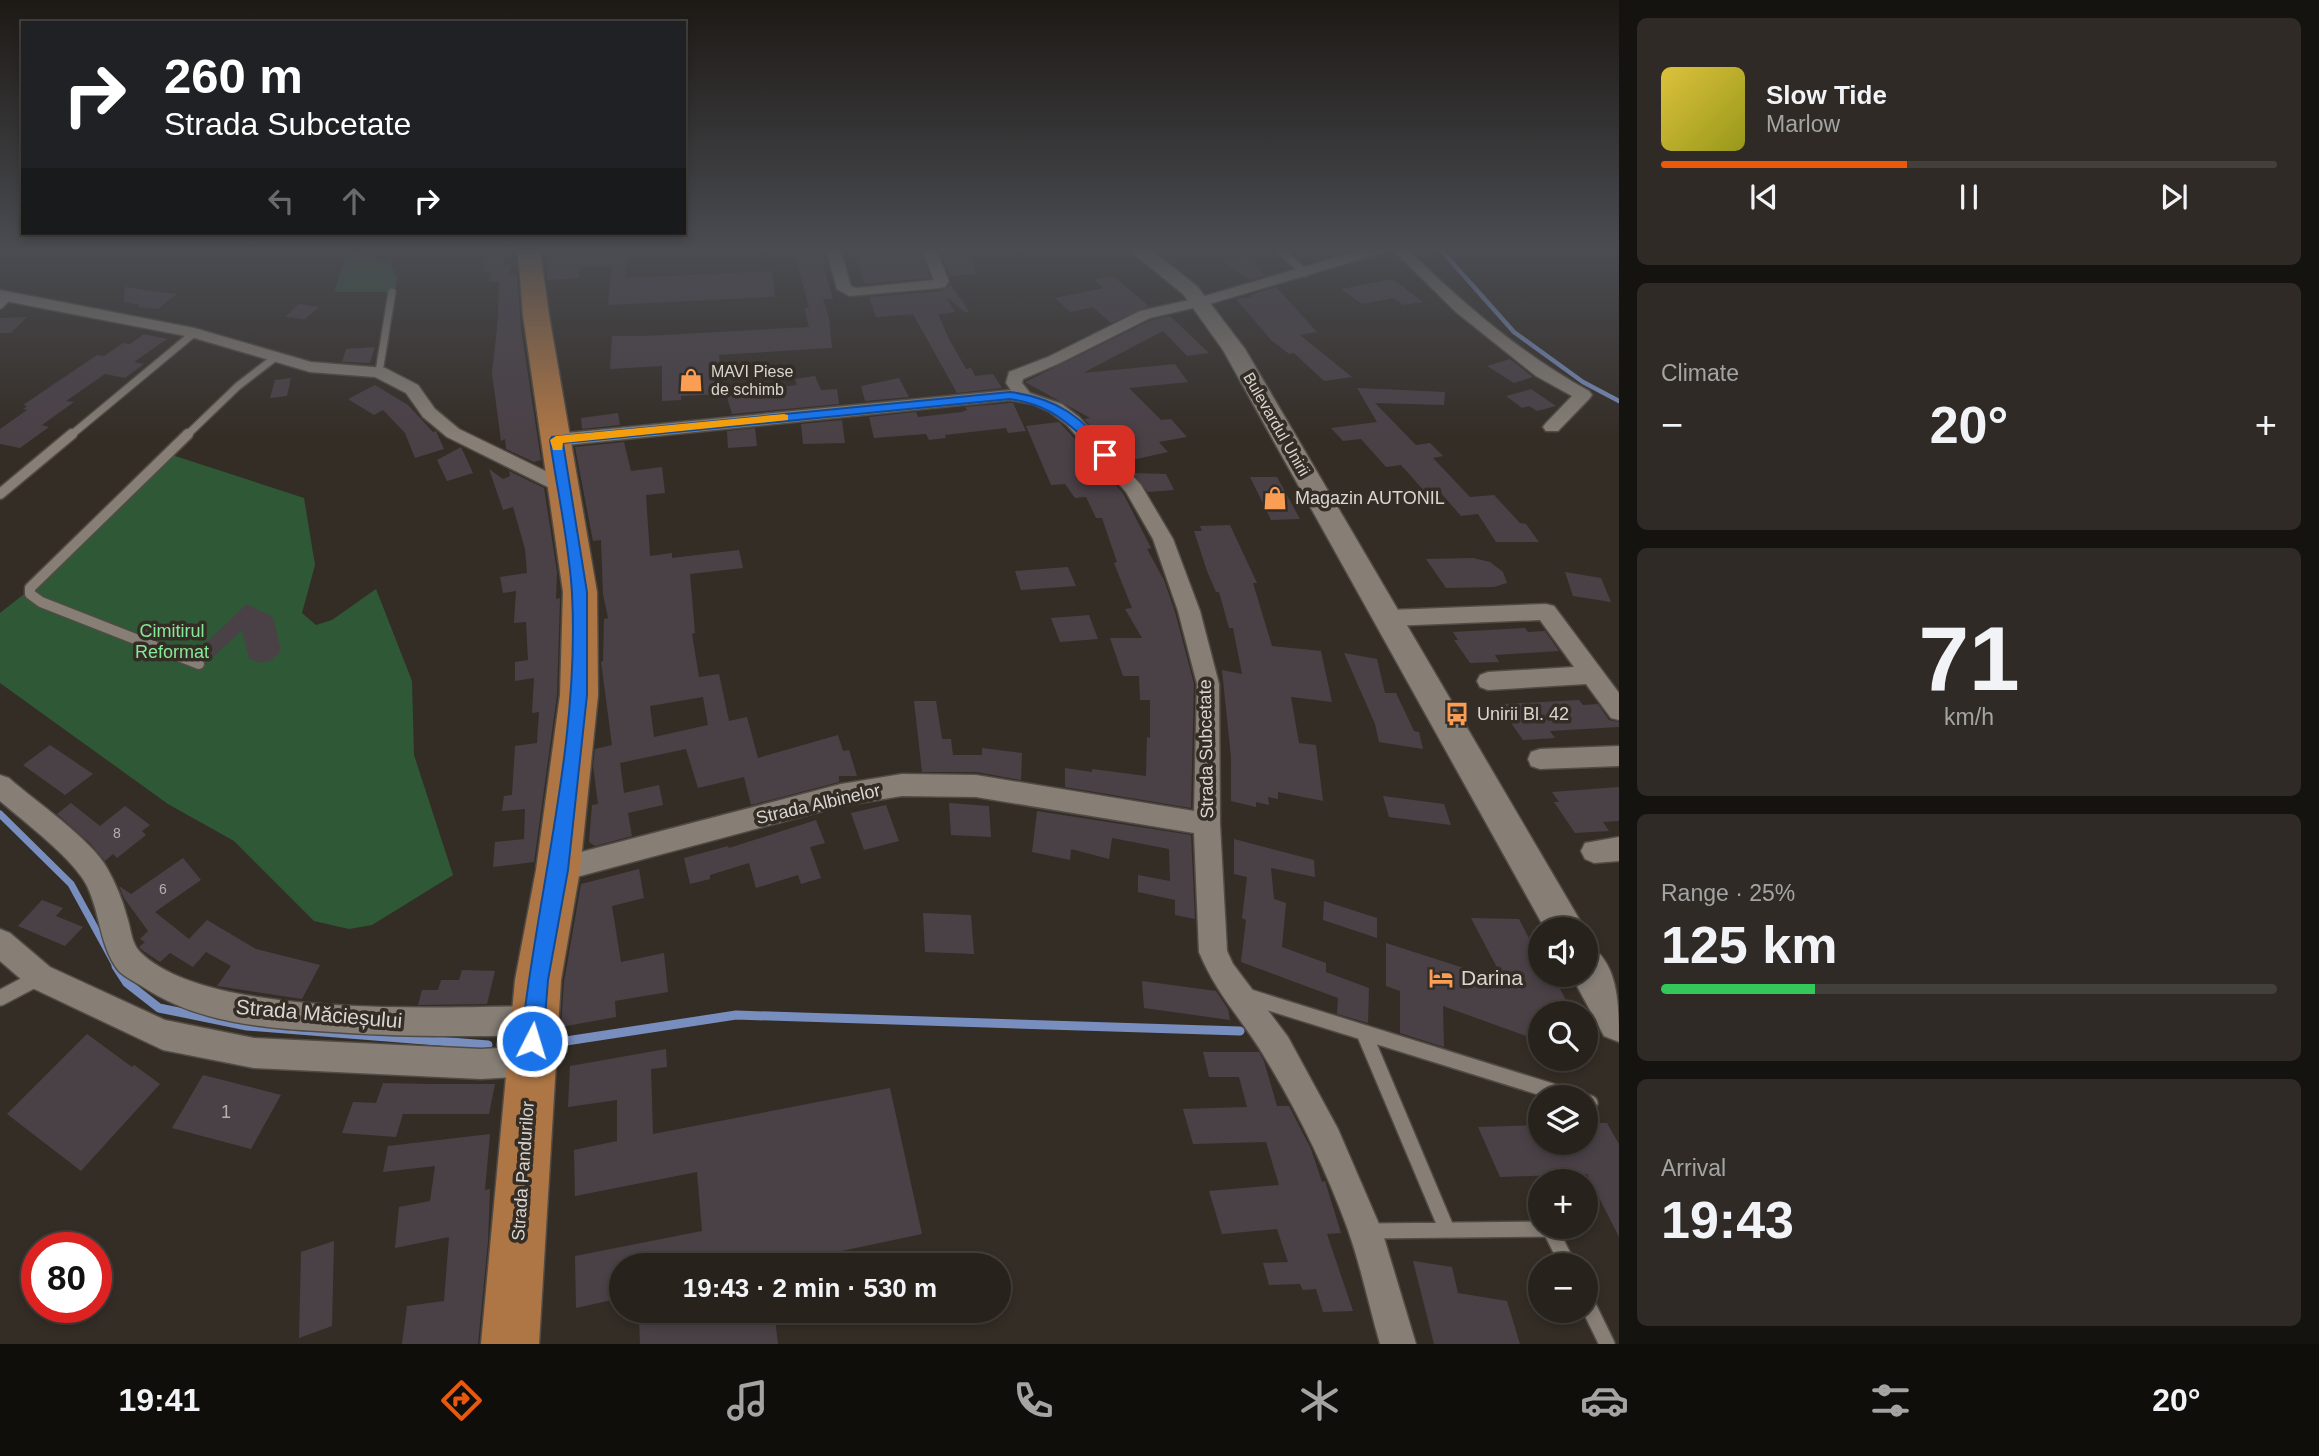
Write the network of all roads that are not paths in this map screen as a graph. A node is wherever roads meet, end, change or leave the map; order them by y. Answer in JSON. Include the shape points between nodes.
{"nodes":[{"id":1,"x":80,"y":313,"type":"edge"},
{"id":2,"x":389,"y":313,"type":"edge"},
{"id":3,"x":536,"y":313,"type":"edge"},
{"id":4,"x":1151,"y":313,"type":"edge"},
{"id":5,"x":1209,"y":313,"type":"edge"},
{"id":6,"x":1465,"y":313,"type":"edge"},
{"id":7,"x":194,"y":333,"type":"junction"},
{"id":8,"x":278,"y":356,"type":"junction"},
{"id":9,"x":379,"y":372,"type":"junction"},
{"id":10,"x":1024,"y":396,"type":"junction"},
{"id":11,"x":1552,"y":427,"type":"dead end"},
{"id":12,"x":556,"y":440,"type":"junction"},
{"id":13,"x":565,"y":488,"type":"junction"},
{"id":14,"x":0,"y":495,"type":"edge"},
{"id":15,"x":1390,"y":618,"type":"junction"},
{"id":16,"x":199,"y":664,"type":"dead end"},
{"id":17,"x":1592,"y":675,"type":"junction"},
{"id":18,"x":1488,"y":681,"type":"dead end"},
{"id":19,"x":1619,"y":711,"type":"edge"},
{"id":20,"x":1619,"y":756,"type":"edge"},
{"id":21,"x":1540,"y":760,"type":"dead end"},
{"id":22,"x":0,"y":786,"type":"edge"},
{"id":23,"x":1207,"y":824,"type":"junction"},
{"id":24,"x":558,"y":870,"type":"junction"},
{"id":25,"x":1559,"y":917,"type":"edge"},
{"id":26,"x":0,"y":943,"type":"edge"},
{"id":27,"x":40,"y":976,"type":"junction"},
{"id":28,"x":1598,"y":983,"type":"edge"},
{"id":29,"x":1237,"y":994,"type":"junction"},
{"id":30,"x":0,"y":998,"type":"edge"},
{"id":31,"x":1619,"y":1021,"type":"edge"},
{"id":32,"x":1364,"y":1033,"type":"junction"},
{"id":33,"x":532,"y":1041,"type":"junction"},
{"id":34,"x":1532,"y":1085,"type":"edge"},
{"id":35,"x":1447,"y":1230,"type":"junction"},
{"id":36,"x":1365,"y":1231,"type":"junction"},
{"id":37,"x":1562,"y":1253,"type":"edge"},
{"id":38,"x":1597,"y":1323,"type":"edge"},
{"id":39,"x":510,"y":1344,"type":"edge"},
{"id":40,"x":1398,"y":1344,"type":"edge"},
{"id":41,"x":1607,"y":1344,"type":"edge"}],
"edges":[{"from":1,"to":7,"type":"street"},
{"from":2,"to":9,"type":"lane"},
{"from":3,"to":12,"type":"highway","name":"Strada Pandurilor"},
{"from":4,"to":10,"type":"street","via":[[1015,376],[1014,383]]},
{"from":5,"to":15,"type":"main road","name":"Bulevardul Unirii"},
{"from":6,"to":11,"type":"street","via":[[1542,372],[1583,395]]},
{"from":7,"to":8,"type":"street"},
{"from":7,"to":14,"type":"lane"},
{"from":8,"to":9,"type":"street","via":[[310,367]]},
{"from":8,"to":16,"type":"lane","via":[[238,386],[30,587],[30,594],[41,602]]},
{"from":9,"to":13,"type":"street","via":[[412,389],[429,413],[453,433]]},
{"from":10,"to":12,"type":"street","name":"Strada Subcetate"},
{"from":10,"to":23,"type":"street","name":"Strada Subcetate","via":[[1056,408],[1090,438],[1134,489],[1163,539],[1208,684]]},
{"from":12,"to":13,"type":"highway","name":"Strada Pandurilor"},
{"from":13,"to":24,"type":"highway","name":"Strada Pandurilor","via":[[580,592],[579,695]]},
{"from":15,"to":17,"type":"street","via":[[1546,612]]},
{"from":15,"to":25,"type":"main road","name":"Bulevardul Unirii"},
{"from":17,"to":18,"type":"street"},
{"from":17,"to":19,"type":"street"},
{"from":20,"to":21,"type":"street"},
{"from":22,"to":33,"type":"street","name":"Strada Măcieșului","via":[[84,859],[97,876],[129,961],[162,983],[212,1004],[261,1013],[404,1022]]},
{"from":23,"to":24,"type":"street","name":"Strada Albinelor","via":[[976,786],[902,785],[841,795]]},
{"from":23,"to":29,"type":"street","name":"Strada Subcetate","via":[[1213,952]]},
{"from":24,"to":33,"type":"highway","name":"Strada Pandurilor"},
{"from":26,"to":27,"type":"street"},
{"from":27,"to":30,"type":"lane"},
{"from":27,"to":33,"type":"street","via":[[163,1035],[254,1053],[481,1064]]},
{"from":28,"to":31,"type":"main road"},
{"from":29,"to":32,"type":"lane"},
{"from":29,"to":36,"type":"street","name":"Strada Subcetate","via":[[1277,1048],[1327,1140]]},
{"from":32,"to":34,"type":"lane"},
{"from":32,"to":35,"type":"lane"},
{"from":33,"to":39,"type":"highway","name":"Strada Pandurilor"},
{"from":35,"to":36,"type":"lane"},
{"from":35,"to":37,"type":"lane","via":[[1550,1229]]},
{"from":36,"to":40,"type":"street","name":"Strada Subcetate"},
{"from":38,"to":41,"type":"lane"}]}
